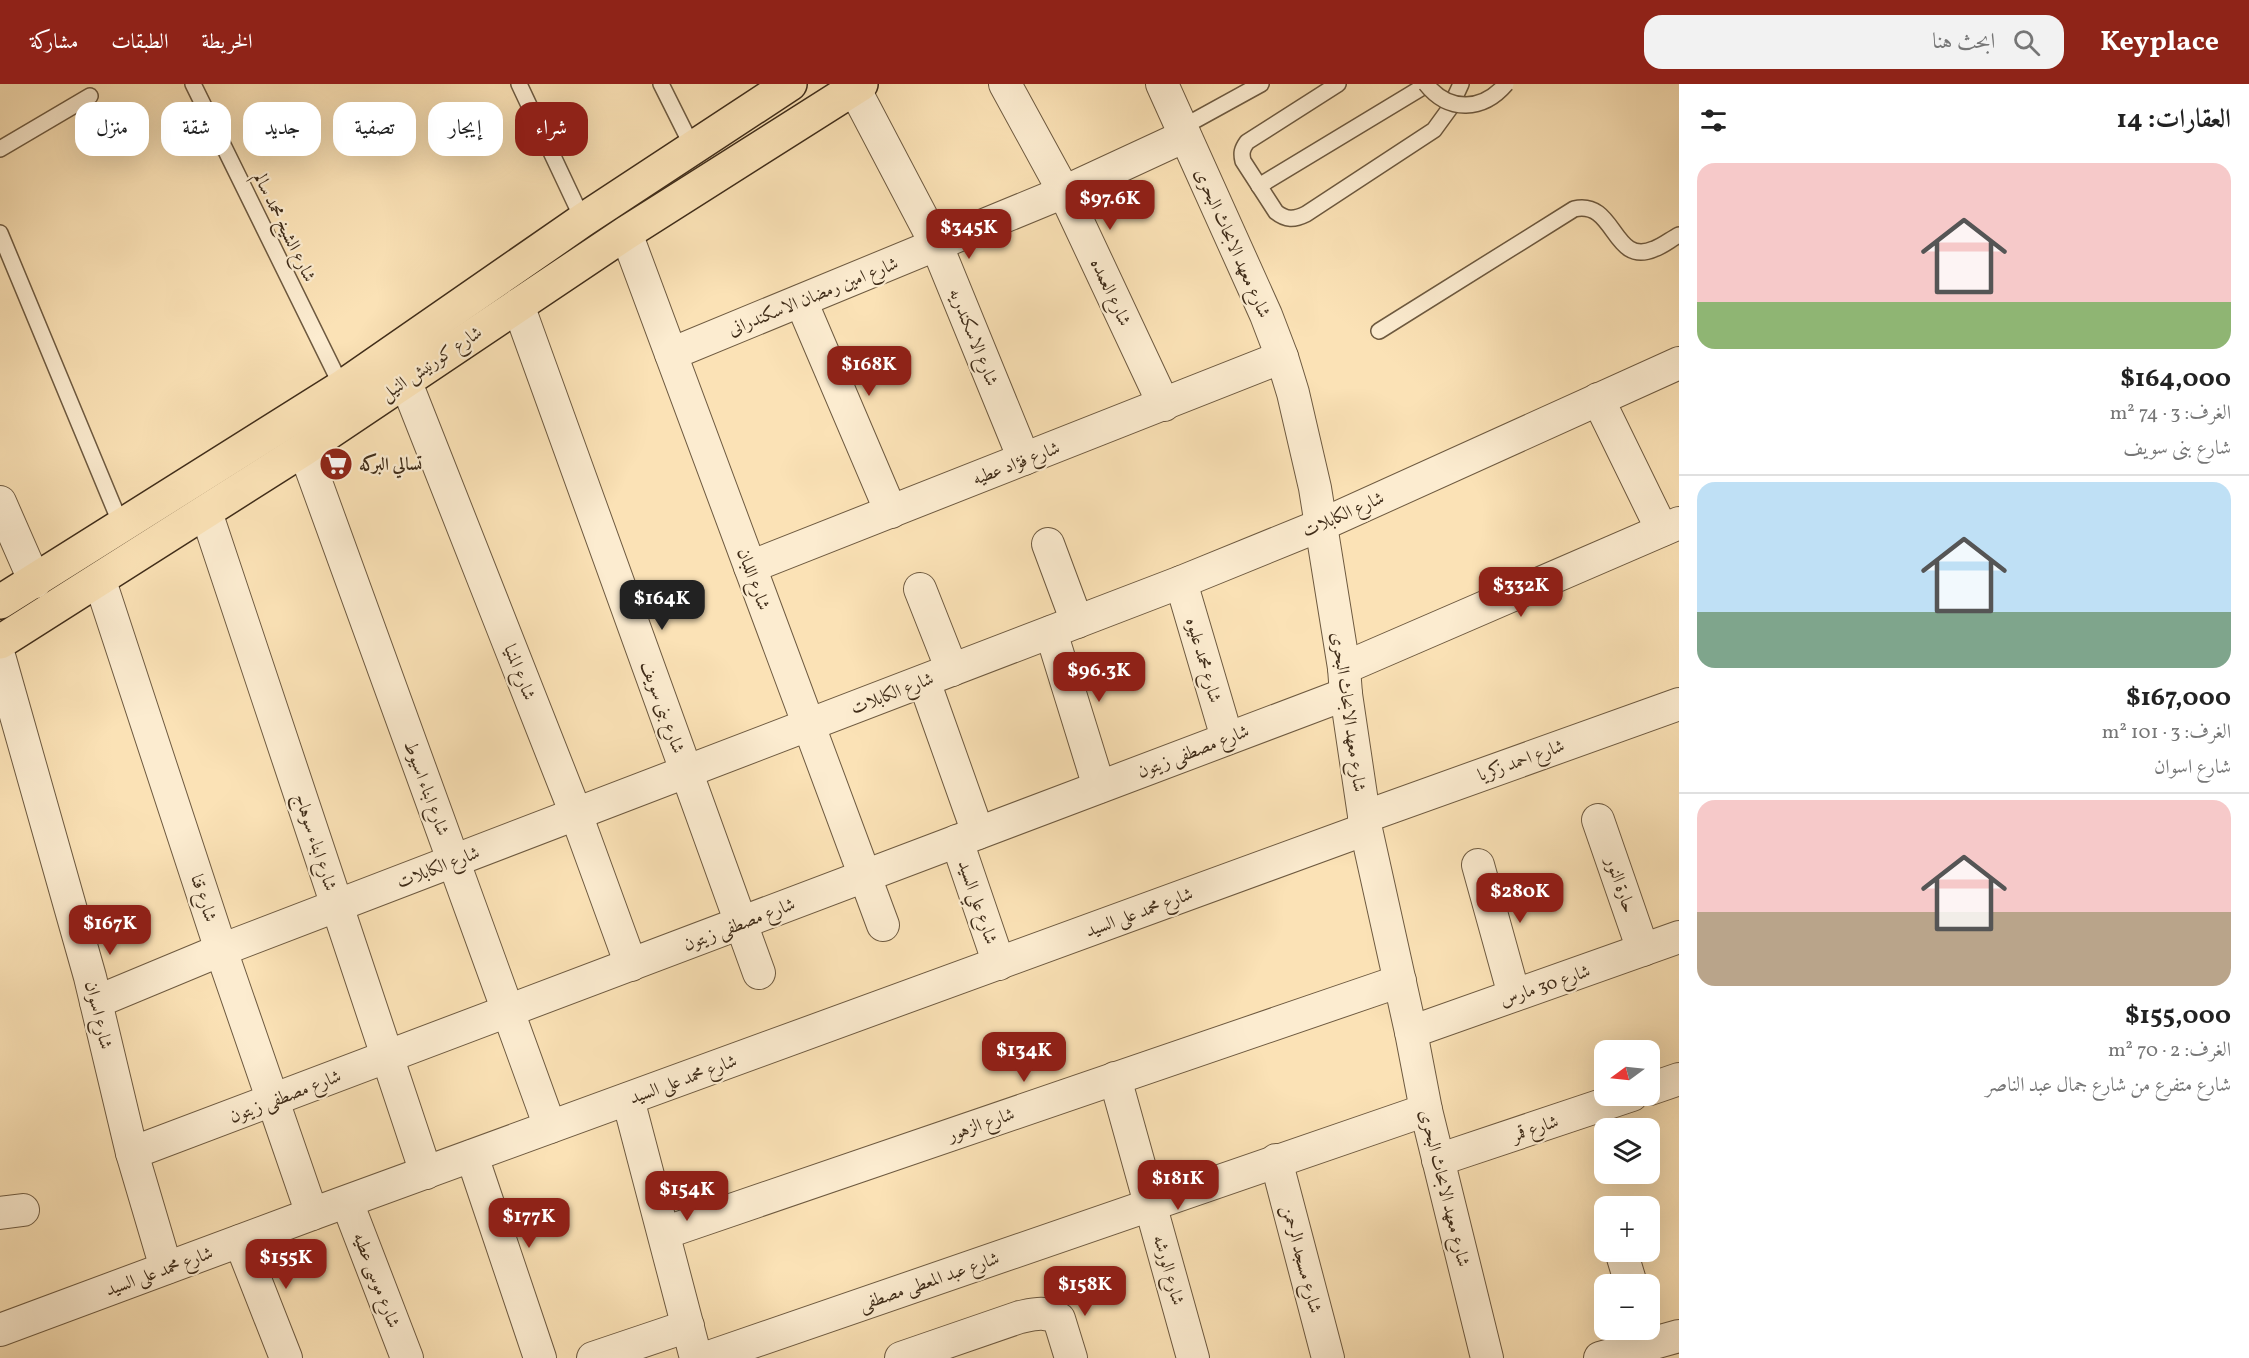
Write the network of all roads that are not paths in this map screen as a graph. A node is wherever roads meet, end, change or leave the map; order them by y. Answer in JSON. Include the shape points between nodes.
{"nodes":[{"id":1,"x":193,"y":84,"type":"edge"},
{"id":2,"x":519,"y":84,"type":"edge"},
{"id":3,"x":661,"y":84,"type":"edge"},
{"id":4,"x":790,"y":84,"type":"edge"},
{"id":5,"x":1005,"y":84,"type":"edge"},
{"id":6,"x":1162,"y":84,"type":"edge"},
{"id":7,"x":1261,"y":84,"type":"edge"},
{"id":8,"x":1338,"y":84,"type":"edge"},
{"id":9,"x":1461,"y":84,"type":"edge"},
{"id":10,"x":1506,"y":84,"type":"edge"},
{"id":11,"x":1426,"y":85,"type":"edge"},
{"id":12,"x":858,"y":86,"type":"edge"},
{"id":13,"x":90,"y":96,"type":"dead end"},
{"id":14,"x":1183,"y":132,"type":"junction"},
{"id":15,"x":693,"y":148,"type":"junction"},
{"id":16,"x":0,"y":149,"type":"edge"},
{"id":17,"x":648,"y":178,"type":"junction"},
{"id":18,"x":1259,"y":186,"type":"junction"},
{"id":19,"x":1064,"y":192,"type":"junction"},
{"id":20,"x":665,"y":208,"type":"junction"},
{"id":21,"x":584,"y":220,"type":"junction"},
{"id":22,"x":626,"y":232,"type":"junction"},
{"id":23,"x":0,"y":233,"type":"edge"},
{"id":24,"x":1679,"y":235,"type":"edge"},
{"id":25,"x":937,"y":246,"type":"junction"},
{"id":26,"x":801,"y":301,"type":"junction"},
{"id":27,"x":518,"y":305,"type":"junction"},
{"id":28,"x":1379,"y":331,"type":"dead end"},
{"id":29,"x":671,"y":354,"type":"junction"},
{"id":30,"x":1282,"y":357,"type":"junction"},
{"id":31,"x":1679,"y":363,"type":"edge"},
{"id":32,"x":405,"y":380,"type":"junction"},
{"id":33,"x":342,"y":387,"type":"junction"},
{"id":34,"x":1599,"y":399,"type":"junction"},
{"id":35,"x":1164,"y":405,"type":"junction"},
{"id":36,"x":304,"y":449,"type":"junction"},
{"id":37,"x":1024,"y":459,"type":"junction"},
{"id":38,"x":0,"y":502,"type":"edge"},
{"id":39,"x":206,"y":512,"type":"junction"},
{"id":40,"x":891,"y":512,"type":"junction"},
{"id":41,"x":1321,"y":525,"type":"junction"},
{"id":42,"x":122,"y":526,"type":"junction"},
{"id":43,"x":1671,"y":526,"type":"edge"},
{"id":44,"x":1048,"y":543,"type":"dead end"},
{"id":45,"x":750,"y":567,"type":"junction"},
{"id":46,"x":100,"y":581,"type":"junction"},
{"id":47,"x":34,"y":582,"type":"junction"},
{"id":48,"x":1181,"y":582,"type":"junction"},
{"id":49,"x":920,"y":589,"type":"dead end"},
{"id":50,"x":0,"y":602,"type":"edge"},
{"id":51,"x":1064,"y":627,"type":"junction"},
{"id":52,"x":0,"y":642,"type":"edge"},
{"id":53,"x":0,"y":659,"type":"edge"},
{"id":54,"x":938,"y":676,"type":"junction"},
{"id":55,"x":1345,"y":681,"type":"junction"},
{"id":56,"x":1679,"y":704,"type":"edge"},
{"id":57,"x":808,"y":725,"type":"junction"},
{"id":58,"x":1227,"y":738,"type":"junction"},
{"id":59,"x":686,"y":772,"type":"junction"},
{"id":60,"x":1099,"y":787,"type":"junction"},
{"id":61,"x":576,"y":814,"type":"junction"},
{"id":62,"x":1598,"y":820,"type":"dead end"},
{"id":63,"x":1365,"y":823,"type":"junction"},
{"id":64,"x":968,"y":837,"type":"junction"},
{"id":65,"x":454,"y":861,"type":"junction"},
{"id":66,"x":1478,"y":865,"type":"dead end"},
{"id":67,"x":864,"y":876,"type":"junction"},
{"id":68,"x":337,"y":906,"type":"junction"},
{"id":69,"x":741,"y":923,"type":"junction"},
{"id":70,"x":883,"y":925,"type":"dead end"},
{"id":71,"x":1679,"y":937,"type":"edge"},
{"id":72,"x":221,"y":950,"type":"junction"},
{"id":73,"x":1643,"y":950,"type":"junction"},
{"id":74,"x":999,"y":964,"type":"junction"},
{"id":75,"x":631,"y":965,"type":"junction"},
{"id":76,"x":759,"y":973,"type":"dead end"},
{"id":77,"x":1400,"y":981,"type":"junction"},
{"id":78,"x":1514,"y":995,"type":"junction"},
{"id":79,"x":96,"y":1002,"type":"junction"},
{"id":80,"x":508,"y":1011,"type":"junction"},
{"id":81,"x":1411,"y":1032,"type":"junction"},
{"id":82,"x":387,"y":1057,"type":"junction"},
{"id":83,"x":1115,"y":1078,"type":"junction"},
{"id":84,"x":1679,"y":1079,"type":"edge"},
{"id":85,"x":1660,"y":1086,"type":"edge"},
{"id":86,"x":628,"y":1099,"type":"junction"},
{"id":87,"x":273,"y":1100,"type":"junction"},
{"id":88,"x":1599,"y":1106,"type":"edge"},
{"id":89,"x":1426,"y":1110,"type":"junction"},
{"id":90,"x":550,"y":1127,"type":"junction"},
{"id":91,"x":132,"y":1153,"type":"junction"},
{"id":92,"x":472,"y":1156,"type":"junction"},
{"id":93,"x":1276,"y":1160,"type":"junction"},
{"id":94,"x":1438,"y":1160,"type":"junction"},
{"id":95,"x":426,"y":1173,"type":"junction"},
{"id":96,"x":347,"y":1202,"type":"junction"},
{"id":97,"x":1150,"y":1204,"type":"junction"},
{"id":98,"x":312,"y":1214,"type":"junction"},
{"id":99,"x":664,"y":1233,"type":"junction"},
{"id":100,"x":240,"y":1241,"type":"junction"},
{"id":101,"x":166,"y":1268,"type":"junction"},
{"id":102,"x":688,"y":1326,"type":"junction"},
{"id":103,"x":0,"y":1330,"type":"edge"},
{"id":104,"x":1657,"y":1342,"type":"edge"},
{"id":105,"x":278,"y":1356,"type":"edge"},
{"id":106,"x":407,"y":1358,"type":"edge"},
{"id":107,"x":540,"y":1358,"type":"edge"},
{"id":108,"x":593,"y":1358,"type":"edge"},
{"id":109,"x":696,"y":1358,"type":"edge"},
{"id":110,"x":706,"y":1358,"type":"edge"},
{"id":111,"x":901,"y":1358,"type":"edge"},
{"id":112,"x":1071,"y":1358,"type":"edge"},
{"id":113,"x":1193,"y":1358,"type":"edge"},
{"id":114,"x":1328,"y":1358,"type":"edge"},
{"id":115,"x":1488,"y":1358,"type":"edge"},
{"id":116,"x":1600,"y":1358,"type":"edge"}],
"edges":[{"from":1,"to":33,"type":"lane","name":"شارع الشيخ محمد سالم"},
{"from":2,"to":21,"type":"lane"},
{"from":3,"to":15,"type":"lane"},
{"from":4,"to":15,"type":"main road","name":"شارع كورنيش النيل"},
{"from":5,"to":19,"type":"street","name":"شارع العمده"},
{"from":6,"to":14,"type":"street","name":"شارع معهد الابحاث البحرى"},
{"from":7,"to":14,"type":"lane"},
{"from":8,"to":18,"type":"lane","via":[[1247,142],[1241,155]]},
{"from":9,"to":18,"type":"lane","via":[[1434,130],[1298,218],[1282,217]]},
{"from":10,"to":11,"type":"lane","bridge":true,"via":[[1482,103],[1467,105],[1451,103]]},
{"from":11,"to":18,"type":"lane"},
{"from":12,"to":20,"type":"main road","name":"شارع كورنيش النيل"},
{"from":12,"to":25,"type":"street","name":"شارع الاسكندريه"},
{"from":13,"to":16,"type":"lane"},
{"from":14,"to":19,"type":"street","name":"شارع امين رمضان الاسكندرانى"},
{"from":14,"to":30,"type":"street","name":"شارع معهد الابحاث البحرى"},
{"from":15,"to":17,"type":"main road","name":"شارع كورنيش النيل"},
{"from":17,"to":20,"type":"main road"},
{"from":17,"to":21,"type":"main road","name":"شارع كورنيش النيل"},
{"from":19,"to":25,"type":"street","name":"شارع امين رمضان الاسكندرانى"},
{"from":19,"to":35,"type":"street","name":"شارع العمده"},
{"from":20,"to":22,"type":"main road","name":"شارع كورنيش النيل"},
{"from":21,"to":33,"type":"main road","name":"شارع كورنيش النيل"},
{"from":22,"to":27,"type":"main road","name":"شارع كورنيش النيل"},
{"from":22,"to":29,"type":"street","name":"شارع اللبان"},
{"from":23,"to":42,"type":"lane"},
{"from":24,"to":28,"type":"lane","via":[[1654,249],[1633,251],[1624,246],[1594,209],[1574,209]]},
{"from":25,"to":26,"type":"street","name":"شارع امين رمضان الاسكندرانى"},
{"from":25,"to":37,"type":"street","name":"شارع الاسكندريه"},
{"from":26,"to":29,"type":"street","name":"شارع امين رمضان الاسكندرانى"},
{"from":26,"to":40,"type":"street"},
{"from":27,"to":32,"type":"main road","name":"شارع كورنيش النيل"},
{"from":27,"to":59,"type":"street","name":"شارع بنى سويف"},
{"from":29,"to":45,"type":"street","name":"شارع اللبان"},
{"from":30,"to":35,"type":"street","name":"شارع فؤاد عطيه"},
{"from":30,"to":41,"type":"street","name":"شارع معهد الابحاث البحرى"},
{"from":31,"to":34,"type":"street","name":"شارع الكابلات"},
{"from":32,"to":36,"type":"main road","name":"شارع كورنيش النيل"},
{"from":32,"to":61,"type":"street","name":"شارع المنيا"},
{"from":33,"to":42,"type":"main road","name":"شارع كورنيش النيل"},
{"from":34,"to":41,"type":"street","name":"شارع الكابلات"},
{"from":34,"to":43,"type":"street"},
{"from":35,"to":37,"type":"street","name":"شارع فؤاد عطيه"},
{"from":36,"to":39,"type":"main road","name":"شارع كورنيش النيل"},
{"from":36,"to":65,"type":"street","name":"شارع ابناء اسيوط"},
{"from":37,"to":40,"type":"street","name":"شارع فؤاد عطيه"},
{"from":38,"to":47,"type":"street"},
{"from":39,"to":46,"type":"main road","name":"شارع كورنيش النيل"},
{"from":39,"to":68,"type":"street","name":"شارع ابناء سوهاج"},
{"from":40,"to":45,"type":"street","name":"شارع فؤاد عطيه"},
{"from":41,"to":48,"type":"street","name":"شارع الكابلات"},
{"from":41,"to":55,"type":"street","name":"شارع معهد الابحاث البحرى"},
{"from":42,"to":47,"type":"main road","name":"شارع كورنيش النيل"},
{"from":43,"to":55,"type":"street","name":"شارع مصطفى زيتون"},
{"from":44,"to":51,"type":"street"},
{"from":45,"to":57,"type":"street","name":"شارع اللبان"},
{"from":46,"to":52,"type":"main road","name":"شارع كورنيش النيل"},
{"from":46,"to":72,"type":"street","name":"شارع قنا"},
{"from":47,"to":50,"type":"main road","name":"شارع كورنيش النيل"},
{"from":48,"to":51,"type":"street","name":"شارع الكابلات"},
{"from":48,"to":58,"type":"street","name":"شارع محمد عليوه"},
{"from":49,"to":54,"type":"street","name":"شارع علي السيد"},
{"from":51,"to":54,"type":"street","name":"شارع الكابلات"},
{"from":51,"to":60,"type":"street"},
{"from":53,"to":79,"type":"street","name":"شارع اسوان"},
{"from":54,"to":57,"type":"street","name":"شارع الكابلات"},
{"from":54,"to":64,"type":"street","name":"شارع علي السيد"},
{"from":55,"to":58,"type":"street","name":"شارع مصطفى زيتون"},
{"from":55,"to":63,"type":"street","name":"شارع معهد الابحاث البحرى"},
{"from":56,"to":63,"type":"street","name":"شارع احمد زكريا"},
{"from":57,"to":59,"type":"street","name":"شارع الكابلات"},
{"from":57,"to":67,"type":"street","name":"شارع اللبان"},
{"from":58,"to":60,"type":"street","name":"شارع مصطفى زيتون"},
{"from":59,"to":61,"type":"street","name":"شارع الكابلات"},
{"from":59,"to":69,"type":"street","name":"شارع بنى سويف"},
{"from":60,"to":64,"type":"street","name":"شارع مصطفى زيتون"},
{"from":61,"to":65,"type":"street","name":"شارع الكابلات"},
{"from":61,"to":75,"type":"street","name":"شارع المنيا"},
{"from":62,"to":73,"type":"street","name":"حارة النور"},
{"from":63,"to":74,"type":"street","name":"شارع محمد على السيد"},
{"from":63,"to":77,"type":"street","name":"شارع معهد الابحاث البحرى"},
{"from":64,"to":67,"type":"street","name":"شارع مصطفى زيتون"},
{"from":64,"to":74,"type":"street","name":"شارع علي السيد"},
{"from":65,"to":68,"type":"street","name":"شارع الكابلات"},
{"from":65,"to":80,"type":"street","name":"شارع ابناء اسيوط"},
{"from":66,"to":78,"type":"street"},
{"from":67,"to":69,"type":"street","name":"شارع مصطفى زيتون"},
{"from":67,"to":70,"type":"street","name":"شارع اللبان"},
{"from":68,"to":72,"type":"street","name":"شارع الكابلات"},
{"from":68,"to":82,"type":"street","name":"شارع ابناء سوهاج"},
{"from":69,"to":75,"type":"street","name":"شارع مصطفى زيتون"},
{"from":69,"to":76,"type":"street","name":"شارع بنى سويف"},
{"from":71,"to":73,"type":"street","name":"شارع 30 مارس"},
{"from":72,"to":79,"type":"street","name":"شارع الكابلات"},
{"from":72,"to":87,"type":"street","name":"شارع قنا"},
{"from":73,"to":78,"type":"street","name":"شارع 30 مارس"},
{"from":74,"to":86,"type":"street","name":"شارع محمد على السيد"},
{"from":75,"to":80,"type":"street","name":"شارع مصطفى زيتون"},
{"from":77,"to":81,"type":"street","name":"شارع معهد الابحاث البحرى"},
{"from":77,"to":83,"type":"street","name":"شارع الزهور"},
{"from":78,"to":81,"type":"street","name":"شارع 30 مارس"},
{"from":79,"to":91,"type":"street","name":"شارع اسوان"},
{"from":80,"to":82,"type":"street","name":"شارع مصطفى زيتون"},
{"from":80,"to":90,"type":"street","name":"شارع ابناء اسيوط"},
{"from":81,"to":89,"type":"street","name":"شارع معهد الابحاث البحرى"},
{"from":82,"to":87,"type":"street","name":"شارع مصطفى زيتون"},
{"from":82,"to":95,"type":"street","name":"شارع ابناء سوهاج"},
{"from":83,"to":97,"type":"street","name":"شارع الورشه"},
{"from":83,"to":99,"type":"street","name":"شارع الزهور"},
{"from":84,"to":85,"type":"street"},
{"from":86,"to":90,"type":"street","name":"شارع محمد على السيد"},
{"from":86,"to":99,"type":"street"},
{"from":87,"to":91,"type":"street","name":"شارع مصطفى زيتون"},
{"from":87,"to":98,"type":"street","name":"شارع قنا"},
{"from":88,"to":94,"type":"street","name":"شارع قمر"},
{"from":89,"to":93,"type":"street","name":"شارع عبد المعطى مصطفى"},
{"from":89,"to":94,"type":"street","name":"شارع معهد الابحاث البحرى"},
{"from":90,"to":92,"type":"street","name":"شارع محمد على السيد"},
{"from":91,"to":101,"type":"street","name":"شارع اسوان"},
{"from":92,"to":95,"type":"street","name":"شارع محمد على السيد"},
{"from":92,"to":107,"type":"street"},
{"from":93,"to":97,"type":"street","name":"شارع عبد المعطى مصطفى"},
{"from":93,"to":114,"type":"street","name":"شارع مسجد الرحمن"},
{"from":94,"to":115,"type":"street","name":"شارع معهد الابحاث البحرى"},
{"from":95,"to":96,"type":"street","name":"شارع محمد على السيد"},
{"from":96,"to":98,"type":"street","name":"شارع محمد على السيد"},
{"from":96,"to":106,"type":"street","name":"شارع موسى عطيه"},
{"from":97,"to":110,"type":"street","name":"شارع عبد المعطى مصطفى"},
{"from":97,"to":113,"type":"street","name":"شارع الورشه"},
{"from":98,"to":100,"type":"street","name":"شارع محمد على السيد"},
{"from":99,"to":102,"type":"street"},
{"from":100,"to":101,"type":"street","name":"شارع محمد على السيد"},
{"from":100,"to":105,"type":"street"},
{"from":101,"to":103,"type":"street","name":"شارع محمد على السيد"},
{"from":102,"to":108,"type":"street"},
{"from":102,"to":109,"type":"street"},
{"from":104,"to":116,"type":"street"},
{"from":111,"to":112,"type":"street","via":[[1037,1313],[1050,1313],[1059,1319]]}]}
